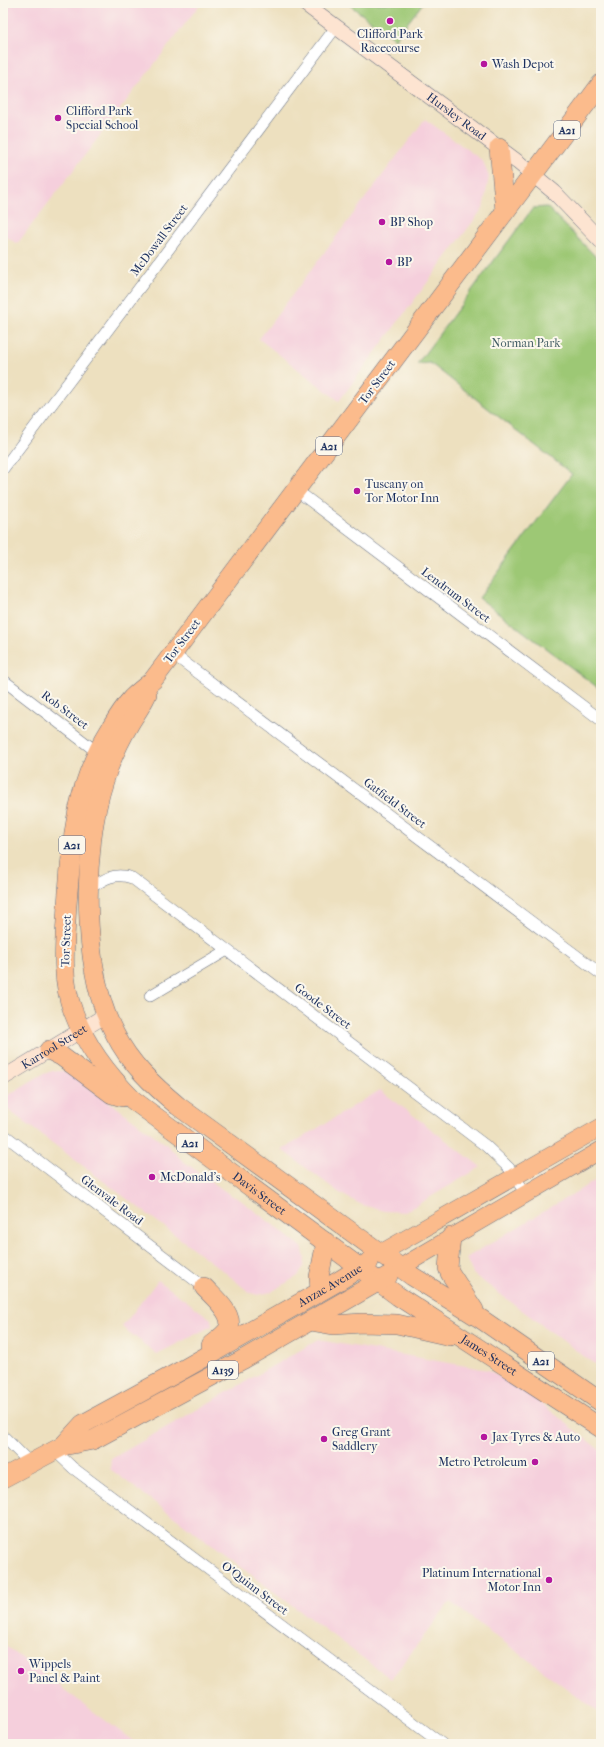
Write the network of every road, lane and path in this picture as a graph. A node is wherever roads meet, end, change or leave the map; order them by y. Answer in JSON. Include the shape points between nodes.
{"nodes":[{"id":1,"x":304,"y":3,"type":"edge"},
{"id":2,"x":336,"y":27,"type":"junction"},
{"id":3,"x":601,"y":84,"type":"edge"},
{"id":4,"x":499,"y":148,"type":"junction"},
{"id":5,"x":533,"y":174,"type":"junction"},
{"id":6,"x":505,"y":211,"type":"junction"},
{"id":7,"x":601,"y":241,"type":"edge"},
{"id":8,"x":3,"y":469,"type":"edge"},
{"id":9,"x":296,"y":490,"type":"junction"},
{"id":10,"x":173,"y":654,"type":"junction"},
{"id":11,"x":3,"y":680,"type":"edge"},
{"id":12,"x":601,"y":720,"type":"edge"},
{"id":13,"x":104,"y":757,"type":"junction"},
{"id":14,"x":89,"y":889,"type":"junction"},
{"id":15,"x":227,"y":950,"type":"junction"},
{"id":16,"x":601,"y":974,"type":"edge"},
{"id":17,"x":150,"y":996,"type":"dead end"},
{"id":18,"x":106,"y":1015,"type":"junction"},
{"id":19,"x":81,"y":1031,"type":"junction"},
{"id":20,"x":49,"y":1050,"type":"junction"},
{"id":21,"x":3,"y":1078,"type":"edge"},
{"id":22,"x":134,"y":1100,"type":"junction"},
{"id":23,"x":601,"y":1127,"type":"edge"},
{"id":24,"x":3,"y":1134,"type":"edge"},
{"id":25,"x":601,"y":1150,"type":"edge"},
{"id":26,"x":515,"y":1177,"type":"junction"},
{"id":27,"x":526,"y":1194,"type":"junction"},
{"id":28,"x":451,"y":1237,"type":"junction"},
{"id":29,"x":326,"y":1242,"type":"junction"},
{"id":30,"x":380,"y":1253,"type":"junction"},
{"id":31,"x":401,"y":1267,"type":"junction"},
{"id":32,"x":360,"y":1268,"type":"junction"},
{"id":33,"x":378,"y":1282,"type":"junction"},
{"id":34,"x":204,"y":1287,"type":"joint"},
{"id":35,"x":320,"y":1292,"type":"junction"},
{"id":36,"x":481,"y":1319,"type":"junction"},
{"id":37,"x":310,"y":1321,"type":"junction"},
{"id":38,"x":463,"y":1339,"type":"junction"},
{"id":39,"x":184,"y":1369,"type":"junction"},
{"id":40,"x":601,"y":1402,"type":"edge"},
{"id":41,"x":601,"y":1428,"type":"edge"},
{"id":42,"x":3,"y":1436,"type":"edge"},
{"id":43,"x":59,"y":1449,"type":"junction"},
{"id":44,"x":30,"y":1463,"type":"junction"},
{"id":45,"x":3,"y":1478,"type":"edge"},
{"id":46,"x":442,"y":1744,"type":"edge"}],
"edges":[{"from":1,"to":2,"type":"street","name":"Hursley Road"},
{"from":2,"to":4,"type":"street","name":"Hursley Road"},
{"from":2,"to":8,"type":"street","name":"McDowall Street"},
{"from":3,"to":5,"type":"highway","name":"Tor Street","number":"A21"},
{"from":4,"to":5,"type":"street","name":"Hursley Road"},
{"from":4,"to":6,"type":"highway"},
{"from":5,"to":6,"type":"highway","name":"Tor Street","number":"A21"},
{"from":5,"to":7,"type":"street","name":"Hursley Road"},
{"from":6,"to":9,"type":"highway","name":"Tor Street","number":"A21"},
{"from":9,"to":10,"type":"highway","name":"Tor Street","number":"A21"},
{"from":9,"to":12,"type":"street","name":"Lendrum Street"},
{"from":10,"to":13,"type":"highway","name":"Tor Street","number":"A21","via":[[153,680],[142,705],[121,740]]},
{"from":10,"to":16,"type":"street","name":"Gatfield Street"},
{"from":11,"to":13,"type":"street","name":"Rob Street"},
{"from":13,"to":14,"type":"highway","name":"Tor Street","number":"A21","via":[[93,829]]},
{"from":13,"to":19,"type":"highway","name":"Tor Street","number":"A21","via":[[87,776],[73,832],[64,946],[66,982],[72,1009]]},
{"from":14,"to":15,"type":"street","name":"Goode Street","via":[[110,876],[124,875],[132,878]]},
{"from":14,"to":18,"type":"highway","name":"Tor Street","number":"A21","via":[[93,968]]},
{"from":15,"to":17,"type":"street"},
{"from":15,"to":26,"type":"street","name":"Goode Street","via":[[486,1146],[502,1160]]},
{"from":18,"to":19,"type":"street","name":"Karrool Street"},
{"from":18,"to":30,"type":"highway","name":"Davis Street","number":"A21","via":[[125,1052],[151,1084]]},
{"from":19,"to":20,"type":"street","name":"Karrool Street"},
{"from":19,"to":22,"type":"highway","name":"Davis Street","number":"A21","via":[[100,1064]]},
{"from":20,"to":21,"type":"street","name":"Karrool Street"},
{"from":20,"to":22,"type":"highway","via":[[112,1094]]},
{"from":22,"to":29,"type":"highway","name":"Davis Street","number":"A21"},
{"from":23,"to":26,"type":"main road","name":"Anzac Avenue"},
{"from":24,"to":34,"type":"street","name":"Glenvale Road"},
{"from":25,"to":27,"type":"main road","name":"Anzac Avenue"},
{"from":26,"to":27,"type":"street","name":"Goode Street"},
{"from":26,"to":30,"type":"main road","name":"Anzac Avenue"},
{"from":27,"to":28,"type":"main road","name":"Anzac Avenue"},
{"from":28,"to":31,"type":"main road","name":"Anzac Avenue"},
{"from":28,"to":36,"type":"highway","via":[[448,1268]]},
{"from":29,"to":32,"type":"highway","name":"Davis Street","number":"A21"},
{"from":29,"to":35,"type":"highway","via":[[319,1277]]},
{"from":30,"to":31,"type":"highway","name":"James Street","number":"A21"},
{"from":30,"to":32,"type":"highway","name":"Anzac Avenue","number":"A139"},
{"from":31,"to":33,"type":"highway","name":"Anzac Avenue","number":"A139"},
{"from":31,"to":36,"type":"highway","name":"James Street","number":"A21"},
{"from":32,"to":33,"type":"highway","name":"Davis Street","number":"A21"},
{"from":32,"to":35,"type":"highway","name":"Anzac Avenue","number":"A139"},
{"from":33,"to":37,"type":"highway","name":"Anzac Avenue","number":"A139"},
{"from":33,"to":38,"type":"highway","name":"James Street","number":"A21"},
{"from":34,"to":39,"type":"highway","via":[[225,1310],[230,1321],[228,1330]]},
{"from":35,"to":39,"type":"highway","name":"Anzac Avenue","number":"A139"},
{"from":36,"to":40,"type":"highway","name":"James Street","number":"A21"},
{"from":37,"to":38,"type":"highway","via":[[332,1325],[397,1324]]},
{"from":37,"to":43,"type":"highway","name":"Anzac Avenue","number":"A139","via":[[93,1440]]},
{"from":38,"to":41,"type":"highway","name":"James Street","number":"A21"},
{"from":39,"to":43,"type":"highway","name":"Anzac Avenue","number":"A139","via":[[83,1424]]},
{"from":42,"to":44,"type":"street"},
{"from":43,"to":44,"type":"highway","name":"Anzac Avenue","number":"A139"},
{"from":43,"to":46,"type":"street","name":"O'Quinn Street","via":[[73,1468]]},
{"from":44,"to":45,"type":"highway","name":"Anzac Avenue","number":"A139"}]}
